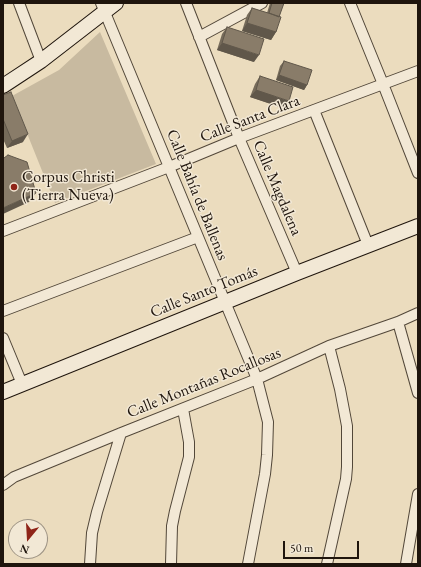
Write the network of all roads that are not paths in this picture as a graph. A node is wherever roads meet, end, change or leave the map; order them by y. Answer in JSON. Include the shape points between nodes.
{"nodes":[{"id":1,"x":19,"y":3,"type":"edge"},
{"id":2,"x":116,"y":3,"type":"edge"},
{"id":3,"x":186,"y":3,"type":"edge"},
{"id":4,"x":262,"y":3,"type":"edge"},
{"id":5,"x":350,"y":3,"type":"edge"},
{"id":6,"x":103,"y":7,"type":"edge"},
{"id":7,"x":199,"y":37,"type":"junction"},
{"id":8,"x":42,"y":61,"type":"junction"},
{"id":9,"x":418,"y":71,"type":"edge"},
{"id":10,"x":383,"y":84,"type":"junction"},
{"id":11,"x":3,"y":86,"type":"edge"},
{"id":12,"x":314,"y":110,"type":"junction"},
{"id":13,"x":239,"y":138,"type":"junction"},
{"id":14,"x":169,"y":167,"type":"junction"},
{"id":15,"x":418,"y":173,"type":"edge"},
{"id":16,"x":418,"y":226,"type":"edge"},
{"id":17,"x":3,"y":231,"type":"edge"},
{"id":18,"x":198,"y":237,"type":"junction"},
{"id":19,"x":368,"y":245,"type":"junction"},
{"id":20,"x":297,"y":273,"type":"junction"},
{"id":21,"x":225,"y":302,"type":"junction"},
{"id":22,"x":3,"y":311,"type":"edge"},
{"id":23,"x":418,"y":313,"type":"edge"},
{"id":24,"x":398,"y":322,"type":"junction"},
{"id":25,"x":3,"y":338,"type":"edge"},
{"id":26,"x":329,"y":346,"type":"junction"},
{"id":27,"x":257,"y":380,"type":"junction"},
{"id":28,"x":22,"y":384,"type":"junction"},
{"id":29,"x":3,"y":392,"type":"edge"},
{"id":30,"x":418,"y":393,"type":"edge"},
{"id":31,"x":183,"y":409,"type":"junction"},
{"id":32,"x":121,"y":433,"type":"junction"},
{"id":33,"x":3,"y":485,"type":"edge"},
{"id":34,"x":418,"y":494,"type":"edge"},
{"id":35,"x":90,"y":564,"type":"edge"},
{"id":36,"x":171,"y":564,"type":"edge"},
{"id":37,"x":248,"y":564,"type":"edge"},
{"id":38,"x":327,"y":564,"type":"edge"},
{"id":39,"x":406,"y":564,"type":"edge"}],
"edges":[{"from":1,"to":8,"type":"street"},
{"from":2,"to":6,"type":"street"},
{"from":3,"to":7,"type":"street","name":"Calle Magdalena"},
{"from":4,"to":7,"type":"street"},
{"from":5,"to":10,"type":"street"},
{"from":6,"to":8,"type":"street"},
{"from":6,"to":14,"type":"street","name":"Calle Bahía de Ballenas"},
{"from":7,"to":13,"type":"street","name":"Calle Magdalena"},
{"from":8,"to":11,"type":"street"},
{"from":9,"to":10,"type":"street","name":"Calle Santa Clara"},
{"from":10,"to":12,"type":"street","name":"Calle Santa Clara"},
{"from":10,"to":15,"type":"street"},
{"from":12,"to":13,"type":"street","name":"Calle Santa Clara"},
{"from":12,"to":19,"type":"street"},
{"from":13,"to":14,"type":"street","name":"Calle Santa Clara"},
{"from":13,"to":20,"type":"street","name":"Calle Magdalena"},
{"from":14,"to":17,"type":"street","name":"Calle Santa Clara"},
{"from":14,"to":18,"type":"street","name":"Calle Bahía de Ballenas"},
{"from":16,"to":19,"type":"street","name":"Calle Santo Tomás"},
{"from":18,"to":21,"type":"street","name":"Calle Bahía de Ballenas"},
{"from":18,"to":22,"type":"street"},
{"from":19,"to":20,"type":"street","name":"Calle Santo Tomás"},
{"from":20,"to":21,"type":"street","name":"Calle Santo Tomás"},
{"from":21,"to":27,"type":"street","name":"Calle Bahía de Ballenas"},
{"from":21,"to":28,"type":"street","name":"Calle Santo Tomás"},
{"from":23,"to":24,"type":"street","name":"Calle Montañas Rocallosas"},
{"from":24,"to":26,"type":"street","name":"Calle Montañas Rocallosas"},
{"from":24,"to":30,"type":"street"},
{"from":25,"to":28,"type":"street"},
{"from":26,"to":27,"type":"street","name":"Calle Montañas Rocallosas"},
{"from":26,"to":38,"type":"street","via":[[347,426],[348,467]]},
{"from":27,"to":31,"type":"street","name":"Calle Montañas Rocallosas"},
{"from":27,"to":37,"type":"street","name":"Calle Bahía de Ballenas","via":[[268,422],[267,455]]},
{"from":28,"to":29,"type":"street","name":"Calle Santo Tomás"},
{"from":31,"to":32,"type":"street","name":"Calle Montañas Rocallosas"},
{"from":31,"to":36,"type":"street","via":[[189,457],[172,526]]},
{"from":32,"to":33,"type":"street","name":"Calle Montañas Rocallosas","via":[[14,476]]},
{"from":32,"to":35,"type":"street","via":[[92,533]]},
{"from":34,"to":39,"type":"street"}]}
